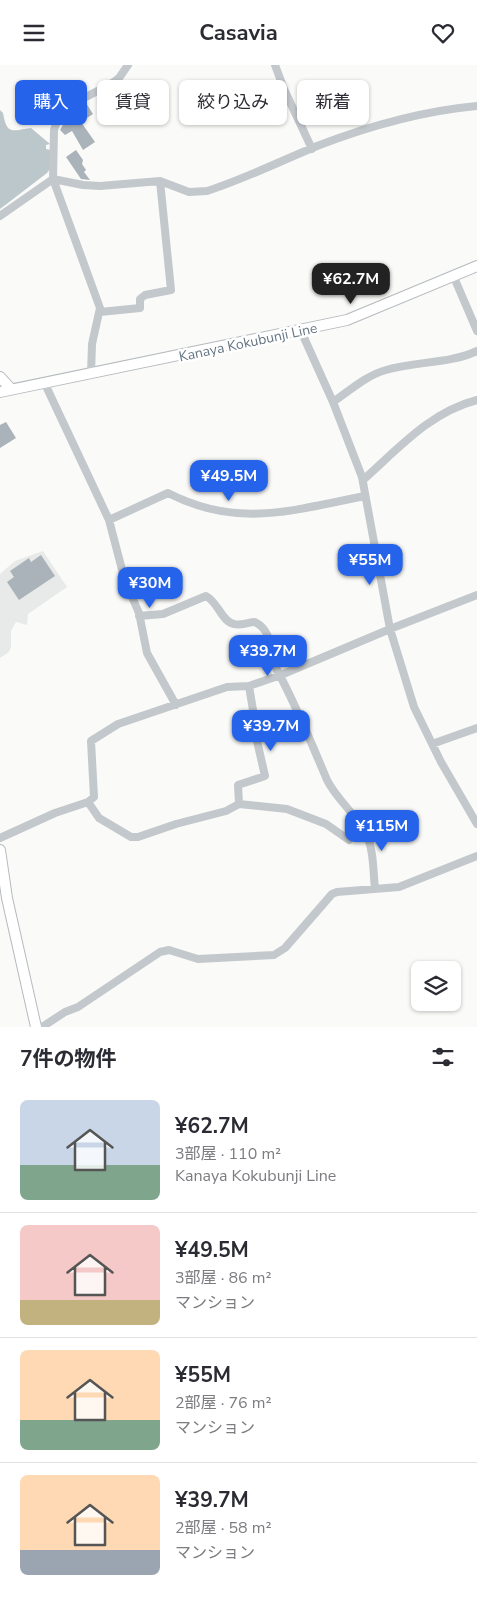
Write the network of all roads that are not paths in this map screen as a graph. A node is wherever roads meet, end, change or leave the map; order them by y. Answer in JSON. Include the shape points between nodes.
{"nodes":[{"id":1,"x":128,"y":65,"type":"edge"},
{"id":2,"x":275,"y":65,"type":"edge"},
{"id":3,"x":477,"y":106,"type":"edge"},
{"id":4,"x":312,"y":149,"type":"junction"},
{"id":5,"x":53,"y":179,"type":"junction"},
{"id":6,"x":160,"y":181,"type":"junction"},
{"id":7,"x":0,"y":216,"type":"edge"},
{"id":8,"x":477,"y":265,"type":"edge"},
{"id":9,"x":453,"y":275,"type":"junction"},
{"id":10,"x":100,"y":311,"type":"junction"},
{"id":11,"x":301,"y":331,"type":"junction"},
{"id":12,"x":477,"y":331,"type":"edge"},
{"id":13,"x":477,"y":351,"type":"edge"},
{"id":14,"x":91,"y":373,"type":"junction"},
{"id":15,"x":0,"y":377,"type":"edge"},
{"id":16,"x":45,"y":384,"type":"junction"},
{"id":17,"x":5,"y":391,"type":"edge"},
{"id":18,"x":477,"y":399,"type":"edge"},
{"id":19,"x":333,"y":402,"type":"junction"},
{"id":20,"x":363,"y":481,"type":"junction"},
{"id":21,"x":365,"y":496,"type":"junction"},
{"id":22,"x":109,"y":520,"type":"junction"},
{"id":23,"x":477,"y":595,"type":"edge"},
{"id":24,"x":140,"y":616,"type":"junction"},
{"id":25,"x":390,"y":629,"type":"junction"},
{"id":26,"x":281,"y":675,"type":"junction"},
{"id":27,"x":248,"y":686,"type":"junction"},
{"id":28,"x":176,"y":705,"type":"junction"},
{"id":29,"x":477,"y":728,"type":"edge"},
{"id":30,"x":432,"y":744,"type":"junction"},
{"id":31,"x":88,"y":802,"type":"junction"},
{"id":32,"x":239,"y":804,"type":"junction"},
{"id":33,"x":477,"y":824,"type":"edge"},
{"id":34,"x":360,"y":825,"type":"junction"},
{"id":35,"x":0,"y":838,"type":"edge"},
{"id":36,"x":0,"y":850,"type":"edge"},
{"id":37,"x":0,"y":856,"type":"edge"},
{"id":38,"x":477,"y":856,"type":"edge"},
{"id":39,"x":375,"y":889,"type":"junction"},
{"id":40,"x":4,"y":900,"type":"edge"},
{"id":41,"x":36,"y":1027,"type":"edge"},
{"id":42,"x":42,"y":1027,"type":"edge"}],
"edges":[{"from":1,"to":5,"type":"street","via":[[118,78],[72,104],[56,122]]},
{"from":2,"to":4,"type":"street"},
{"from":3,"to":4,"type":"street","via":[[424,112]]},
{"from":4,"to":6,"type":"street","via":[[207,191],[189,191]]},
{"from":5,"to":6,"type":"street","via":[[91,186]]},
{"from":5,"to":7,"type":"street"},
{"from":5,"to":10,"type":"street"},
{"from":6,"to":10,"type":"street","via":[[171,289],[145,295],[140,299],[140,308]]},
{"from":8,"to":9,"type":"main road","name":"Kanaya Kokubunji Line"},
{"from":9,"to":11,"type":"main road","name":"Kanaya Kokubunji Line","via":[[347,320]]},
{"from":9,"to":12,"type":"street"},
{"from":10,"to":14,"type":"street","via":[[92,344]]},
{"from":11,"to":14,"type":"main road","name":"Kanaya Kokubunji Line"},
{"from":11,"to":19,"type":"street"},
{"from":13,"to":19,"type":"street","via":[[462,357],[381,371]]},
{"from":14,"to":16,"type":"main road","name":"Kanaya Kokubunji Line"},
{"from":15,"to":17,"type":"main road"},
{"from":16,"to":17,"type":"main road","name":"Kanaya Kokubunji Line"},
{"from":16,"to":22,"type":"street"},
{"from":18,"to":20,"type":"street","via":[[454,406],[434,418]]},
{"from":19,"to":20,"type":"street"},
{"from":20,"to":21,"type":"street"},
{"from":21,"to":22,"type":"street","via":[[280,512],[242,515],[196,506],[168,493]]},
{"from":21,"to":25,"type":"street"},
{"from":22,"to":24,"type":"street","via":[[125,581]]},
{"from":23,"to":25,"type":"street"},
{"from":24,"to":26,"type":"street","via":[[160,614],[200,597],[209,597],[230,623],[254,622],[261,626],[273,648],[276,668]]},
{"from":24,"to":28,"type":"street","via":[[148,653]]},
{"from":25,"to":26,"type":"street"},
{"from":25,"to":30,"type":"street","via":[[414,707]]},
{"from":26,"to":27,"type":"street"},
{"from":26,"to":34,"type":"street","via":[[332,790]]},
{"from":27,"to":28,"type":"street","via":[[227,687]]},
{"from":27,"to":32,"type":"street","via":[[265,776],[238,785]]},
{"from":28,"to":31,"type":"street","via":[[118,724],[92,741],[96,791]]},
{"from":29,"to":30,"type":"street"},
{"from":30,"to":33,"type":"street"},
{"from":31,"to":32,"type":"street","via":[[99,818],[126,835],[138,837],[176,823],[226,811]]},
{"from":31,"to":35,"type":"street"},
{"from":32,"to":34,"type":"street","via":[[287,809],[326,824],[349,840]]},
{"from":34,"to":39,"type":"street","via":[[370,845]]},
{"from":36,"to":37,"type":"main road"},
{"from":37,"to":40,"type":"main road"},
{"from":38,"to":39,"type":"street","via":[[399,887]]},
{"from":39,"to":42,"type":"street","via":[[332,894],[285,948],[274,955],[198,959],[169,950],[160,952]]},
{"from":40,"to":41,"type":"main road"}]}
